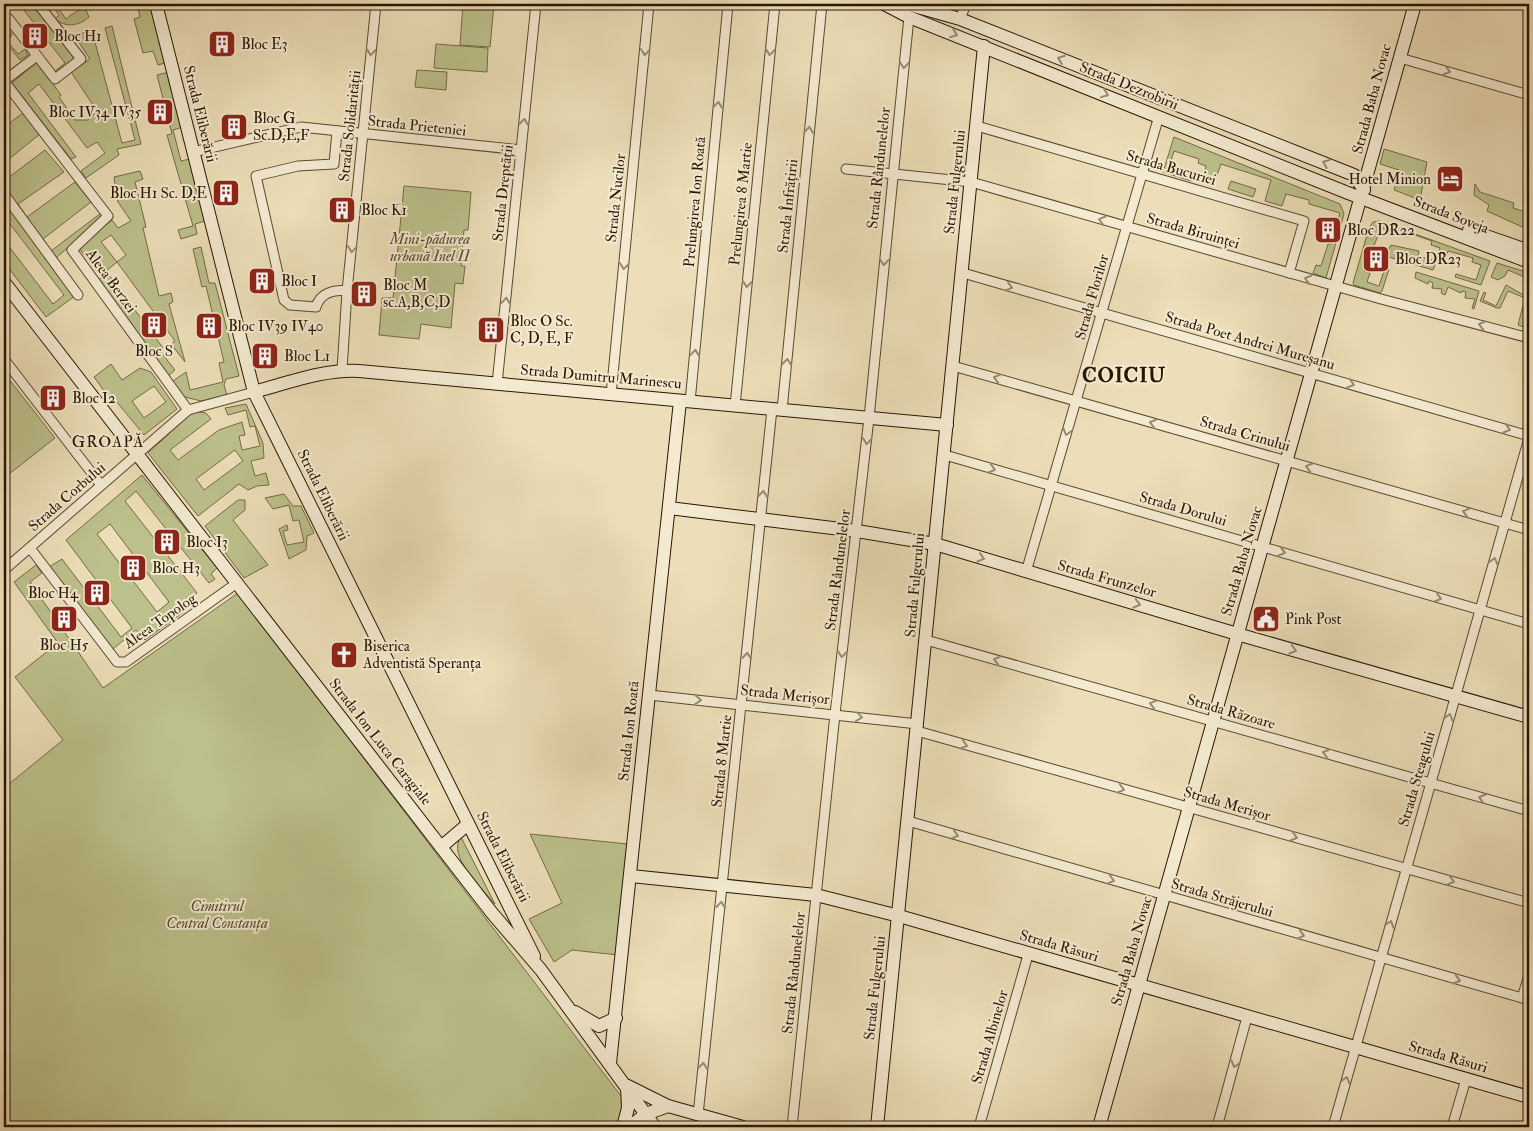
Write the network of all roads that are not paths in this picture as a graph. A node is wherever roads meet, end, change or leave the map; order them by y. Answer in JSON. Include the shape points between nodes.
{"nodes":[{"id":1,"x":38,"y":4,"type":"edge"},
{"id":2,"x":156,"y":4,"type":"edge"},
{"id":3,"x":376,"y":4,"type":"edge"},
{"id":4,"x":536,"y":4,"type":"edge"},
{"id":5,"x":649,"y":4,"type":"edge"},
{"id":6,"x":728,"y":4,"type":"edge"},
{"id":7,"x":775,"y":4,"type":"edge"},
{"id":8,"x":822,"y":4,"type":"edge"},
{"id":9,"x":884,"y":4,"type":"edge"},
{"id":10,"x":966,"y":4,"type":"edge"},
{"id":11,"x":1415,"y":4,"type":"edge"},
{"id":12,"x":930,"y":6,"type":"edge"},
{"id":13,"x":908,"y":10,"type":"edge"},
{"id":14,"x":4,"y":18,"type":"edge"},
{"id":15,"x":960,"y":19,"type":"junction"},
{"id":16,"x":984,"y":46,"type":"junction"},
{"id":17,"x":37,"y":56,"type":"junction"},
{"id":18,"x":1400,"y":58,"type":"junction"},
{"id":19,"x":1529,"y":96,"type":"edge"},
{"id":20,"x":1159,"y":116,"type":"junction"},
{"id":21,"x":977,"y":126,"type":"junction"},
{"id":22,"x":337,"y":131,"type":"junction"},
{"id":23,"x":363,"y":134,"type":"junction"},
{"id":24,"x":521,"y":150,"type":"junction"},
{"id":25,"x":193,"y":152,"type":"junction"},
{"id":26,"x":846,"y":168,"type":"dead end"},
{"id":27,"x":892,"y":174,"type":"junction"},
{"id":28,"x":1142,"y":174,"type":"junction"},
{"id":29,"x":971,"y":182,"type":"junction"},
{"id":30,"x":4,"y":194,"type":"edge"},
{"id":31,"x":1363,"y":194,"type":"junction"},
{"id":32,"x":1126,"y":227,"type":"junction"},
{"id":33,"x":1529,"y":251,"type":"edge"},
{"id":34,"x":1529,"y":262,"type":"edge"},
{"id":35,"x":963,"y":273,"type":"junction"},
{"id":36,"x":1289,"y":273,"type":"junction"},
{"id":37,"x":4,"y":285,"type":"edge"},
{"id":38,"x":1337,"y":287,"type":"junction"},
{"id":39,"x":348,"y":291,"type":"junction"},
{"id":40,"x":78,"y":295,"type":"dead end"},
{"id":41,"x":1101,"y":314,"type":"junction"},
{"id":42,"x":1529,"y":338,"type":"edge"},
{"id":43,"x":4,"y":359,"type":"edge"},
{"id":44,"x":953,"y":366,"type":"junction"},
{"id":45,"x":342,"y":370,"type":"junction"},
{"id":46,"x":1312,"y":373,"type":"junction"},
{"id":47,"x":498,"y":384,"type":"junction"},
{"id":48,"x":254,"y":392,"type":"junction"},
{"id":49,"x":611,"y":395,"type":"junction"},
{"id":50,"x":1076,"y":401,"type":"junction"},
{"id":51,"x":685,"y":402,"type":"junction"},
{"id":52,"x":735,"y":406,"type":"junction"},
{"id":53,"x":188,"y":410,"type":"junction"},
{"id":54,"x":777,"y":410,"type":"junction"},
{"id":55,"x":869,"y":418,"type":"junction"},
{"id":56,"x":947,"y":425,"type":"junction"},
{"id":57,"x":1529,"y":437,"type":"edge"},
{"id":58,"x":137,"y":454,"type":"junction"},
{"id":59,"x":945,"y":455,"type":"junction"},
{"id":60,"x":1287,"y":460,"type":"junction"},
{"id":61,"x":101,"y":485,"type":"junction"},
{"id":62,"x":1052,"y":486,"type":"junction"},
{"id":63,"x":669,"y":508,"type":"junction"},
{"id":64,"x":761,"y":519,"type":"junction"},
{"id":65,"x":1504,"y":523,"type":"junction"},
{"id":66,"x":857,"y":530,"type":"junction"},
{"id":67,"x":1529,"y":530,"type":"edge"},
{"id":68,"x":935,"y":544,"type":"junction"},
{"id":69,"x":1262,"y":546,"type":"junction"},
{"id":70,"x":30,"y":548,"type":"junction"},
{"id":71,"x":4,"y":570,"type":"edge"},
{"id":72,"x":1026,"y":572,"type":"junction"},
{"id":73,"x":237,"y":583,"type":"junction"},
{"id":74,"x":1480,"y":610,"type":"junction"},
{"id":75,"x":1529,"y":624,"type":"edge"},
{"id":76,"x":1238,"y":634,"type":"junction"},
{"id":77,"x":926,"y":640,"type":"junction"},
{"id":78,"x":649,"y":695,"type":"junction"},
{"id":79,"x":1455,"y":696,"type":"junction"},
{"id":80,"x":742,"y":704,"type":"junction"},
{"id":81,"x":835,"y":714,"type":"junction"},
{"id":82,"x":1529,"y":717,"type":"edge"},
{"id":83,"x":1214,"y":722,"type":"junction"},
{"id":84,"x":918,"y":728,"type":"junction"},
{"id":85,"x":1430,"y":783,"type":"junction"},
{"id":86,"x":1189,"y":808,"type":"junction"},
{"id":87,"x":1529,"y":811,"type":"edge"},
{"id":88,"x":908,"y":821,"type":"junction"},
{"id":89,"x":468,"y":824,"type":"junction"},
{"id":90,"x":441,"y":847,"type":"junction"},
{"id":91,"x":1406,"y":868,"type":"junction"},
{"id":92,"x":630,"y":876,"type":"junction"},
{"id":93,"x":723,"y":886,"type":"junction"},
{"id":94,"x":816,"y":895,"type":"junction"},
{"id":95,"x":1164,"y":896,"type":"junction"},
{"id":96,"x":1529,"y":903,"type":"edge"},
{"id":97,"x":899,"y":916,"type":"junction"},
{"id":98,"x":1028,"y":954,"type":"junction"},
{"id":99,"x":1381,"y":958,"type":"junction"},
{"id":100,"x":542,"y":970,"type":"junction"},
{"id":101,"x":1529,"y":975,"type":"edge"},
{"id":102,"x":1139,"y":986,"type":"junction"},
{"id":103,"x":1526,"y":999,"type":"edge"},
{"id":104,"x":569,"y":1008,"type":"junction"},
{"id":105,"x":1248,"y":1017,"type":"junction"},
{"id":106,"x":616,"y":1018,"type":"junction"},
{"id":107,"x":1355,"y":1048,"type":"junction"},
{"id":108,"x":610,"y":1063,"type":"junction"},
{"id":109,"x":1466,"y":1079,"type":"junction"},
{"id":110,"x":627,"y":1086,"type":"junction"},
{"id":111,"x":1529,"y":1097,"type":"edge"},
{"id":112,"x":668,"y":1106,"type":"junction"},
{"id":113,"x":646,"y":1114,"type":"junction"},
{"id":114,"x":698,"y":1114,"type":"junction"},
{"id":115,"x":623,"y":1127,"type":"edge"},
{"id":116,"x":629,"y":1127,"type":"edge"},
{"id":117,"x":655,"y":1127,"type":"edge"},
{"id":118,"x":743,"y":1127,"type":"edge"},
{"id":119,"x":792,"y":1127,"type":"edge"},
{"id":120,"x":877,"y":1127,"type":"edge"},
{"id":121,"x":979,"y":1127,"type":"edge"},
{"id":122,"x":1099,"y":1127,"type":"edge"},
{"id":123,"x":1217,"y":1127,"type":"edge"},
{"id":124,"x":1333,"y":1127,"type":"edge"},
{"id":125,"x":1452,"y":1127,"type":"edge"}],
"edges":[{"from":1,"to":17,"type":"street","via":[[81,59],[54,79]]},
{"from":2,"to":25,"type":"street","name":"Strada Eliberării"},
{"from":3,"to":23,"type":"street","name":"Strada Solidarității","one_way":true},
{"from":24,"to":4,"type":"street","name":"Strada Dreptății","one_way":true},
{"from":5,"to":49,"type":"street","name":"Strada Nucilor","one_way":true},
{"from":51,"to":6,"type":"street","name":"Prelungirea Ion Roată","one_way":true},
{"from":7,"to":52,"type":"street","name":"Prelungirea 8 Martie","one_way":true},
{"from":54,"to":8,"type":"street","name":"Strada Înfrățirii","one_way":true},
{"from":9,"to":13,"type":"street","name":"Strada Dezrobirii"},
{"from":10,"to":15,"type":"street"},
{"from":11,"to":18,"type":"street","name":"Strada Baba Novac"},
{"from":12,"to":13,"type":"street","name":"Strada Dezrobirii"},
{"from":12,"to":15,"type":"street","name":"Strada Dezrobirii"},
{"from":13,"to":16,"type":"street","name":"Strada Dezrobirii","one_way":true},
{"from":13,"to":27,"type":"street","name":"Strada Rândunelelor","one_way":true},
{"from":14,"to":17,"type":"street"},
{"from":31,"to":15,"type":"street","name":"Strada Dezrobirii","one_way":true,"via":[[1354,174]]},
{"from":16,"to":20,"type":"street","name":"Strada Dezrobirii","one_way":true},
{"from":16,"to":21,"type":"street","name":"Strada Fulgerului"},
{"from":17,"to":53,"type":"street","name":"Aleea Berzei","via":[[4,81],[108,216],[72,250]]},
{"from":18,"to":19,"type":"street","one_way":true},
{"from":18,"to":31,"type":"street","name":"Strada Baba Novac"},
{"from":20,"to":28,"type":"street","name":"Strada Florilor"},
{"from":20,"to":31,"type":"street","name":"Strada Dezrobirii"},
{"from":21,"to":28,"type":"street","name":"Strada Bucuriei"},
{"from":21,"to":29,"type":"street","name":"Strada Fulgerului"},
{"from":22,"to":23,"type":"street","name":"Strada Prieteniei"},
{"from":22,"to":25,"type":"street","name":"Strada Prieteniei","via":[[301,128]]},
{"from":22,"to":39,"type":"street","via":[[334,164],[298,166],[256,176],[284,300],[290,305],[316,307],[318,299],[326,294]]},
{"from":23,"to":24,"type":"street","name":"Strada Prieteniei"},
{"from":23,"to":39,"type":"street","name":"Strada Solidarității","one_way":true},
{"from":47,"to":24,"type":"street","name":"Strada Dreptății","one_way":true},
{"from":25,"to":48,"type":"street","name":"Strada Eliberării"},
{"from":26,"to":27,"type":"street","name":"Strada Biruinței"},
{"from":27,"to":29,"type":"street","name":"Strada Biruinței"},
{"from":27,"to":55,"type":"street","name":"Strada Rândunelelor","one_way":true},
{"from":28,"to":32,"type":"street","name":"Strada Florilor"},
{"from":28,"to":36,"type":"street","name":"Strada Bucuriei","via":[[1304,221]]},
{"from":32,"to":29,"type":"street","name":"Strada Biruinței","one_way":true},
{"from":29,"to":35,"type":"street","name":"Strada Fulgerului"},
{"from":30,"to":40,"type":"street"},
{"from":31,"to":33,"type":"street","name":"Strada Soveja"},
{"from":31,"to":34,"type":"street","name":"Strada Soveja"},
{"from":31,"to":38,"type":"street","name":"Strada Baba Novac"},
{"from":32,"to":36,"type":"street","name":"Strada Biruinței"},
{"from":32,"to":41,"type":"street","name":"Strada Florilor"},
{"from":35,"to":41,"type":"street","name":"Strada Poet Andrei Mureșanu","one_way":true},
{"from":35,"to":44,"type":"street","name":"Strada Fulgerului"},
{"from":38,"to":36,"type":"street","name":"Strada Biruinței","one_way":true},
{"from":37,"to":58,"type":"street","name":"Strada Ion Luca Caragiale"},
{"from":42,"to":38,"type":"street","name":"Strada Biruinței","one_way":true},
{"from":38,"to":46,"type":"street","name":"Strada Baba Novac"},
{"from":39,"to":45,"type":"street","name":"Strada Solidarității"},
{"from":41,"to":46,"type":"street","name":"Strada Poet Andrei Mureșanu"},
{"from":41,"to":50,"type":"street","name":"Strada Florilor"},
{"from":43,"to":61,"type":"street"},
{"from":50,"to":44,"type":"street","name":"Strada Crinului","one_way":true},
{"from":44,"to":56,"type":"street","name":"Strada Fulgerului"},
{"from":45,"to":47,"type":"street","name":"Strada Dumitru Marinescu"},
{"from":45,"to":48,"type":"street","name":"Strada Dumitru Marinescu"},
{"from":46,"to":57,"type":"street","name":"Strada Poet Andrei Mureșanu","one_way":true},
{"from":46,"to":60,"type":"street","name":"Strada Baba Novac"},
{"from":47,"to":49,"type":"street","name":"Strada Dumitru Marinescu"},
{"from":48,"to":53,"type":"street","name":"Strada Corbului"},
{"from":48,"to":89,"type":"street","name":"Strada Eliberării"},
{"from":49,"to":51,"type":"street","name":"Strada Dumitru Marinescu"},
{"from":60,"to":50,"type":"street","name":"Strada Crinului","one_way":true},
{"from":50,"to":62,"type":"street","name":"Strada Florilor","one_way":true},
{"from":51,"to":52,"type":"street","name":"Strada Dumitru Marinescu"},
{"from":51,"to":63,"type":"street","name":"Strada Ion Roată"},
{"from":52,"to":54,"type":"street","name":"Strada Dumitru Marinescu"},
{"from":53,"to":58,"type":"street","name":"Strada Corbului"},
{"from":54,"to":55,"type":"street","name":"Strada Dumitru Marinescu"},
{"from":64,"to":54,"type":"street","name":"Strada 8 Martie","one_way":true},
{"from":55,"to":56,"type":"street","name":"Strada Dumitru Marinescu"},
{"from":55,"to":66,"type":"street","name":"Strada Rândunelelor","one_way":true},
{"from":56,"to":59,"type":"street","name":"Strada Fulgerului"},
{"from":57,"to":65,"type":"street","name":"Strada Steagului"},
{"from":58,"to":61,"type":"street","name":"Strada Corbului"},
{"from":58,"to":73,"type":"street","name":"Strada Ion Luca Caragiale"},
{"from":59,"to":62,"type":"street","name":"Strada Dorului","one_way":true},
{"from":59,"to":68,"type":"street","name":"Strada Fulgerului"},
{"from":65,"to":60,"type":"street","name":"Strada Crinului","one_way":true},
{"from":60,"to":69,"type":"street","name":"Strada Baba Novac"},
{"from":61,"to":70,"type":"street","name":"Strada Corbului"},
{"from":62,"to":69,"type":"street","name":"Strada Dorului"},
{"from":62,"to":72,"type":"street","name":"Strada Florilor"},
{"from":63,"to":64,"type":"street","name":"Strada Frunzelor"},
{"from":63,"to":78,"type":"street","name":"Strada Ion Roată"},
{"from":64,"to":66,"type":"street","name":"Strada Frunzelor"},
{"from":80,"to":64,"type":"street","name":"Strada 8 Martie","one_way":true},
{"from":65,"to":67,"type":"street","name":"Strada Crinului"},
{"from":74,"to":65,"type":"street","name":"Strada Steagului","one_way":true},
{"from":66,"to":68,"type":"street","name":"Strada Frunzelor"},
{"from":66,"to":81,"type":"street","name":"Strada Rândunelelor","one_way":true},
{"from":68,"to":72,"type":"street","name":"Strada Frunzelor","one_way":true},
{"from":68,"to":77,"type":"street","name":"Strada Fulgerului"},
{"from":69,"to":74,"type":"street","name":"Strada Dorului","one_way":true},
{"from":69,"to":76,"type":"street","name":"Strada Baba Novac"},
{"from":70,"to":71,"type":"street","name":"Strada Corbului"},
{"from":70,"to":73,"type":"street","name":"Aleea Topolog","via":[[117,662],[126,662]]},
{"from":72,"to":76,"type":"street","name":"Strada Frunzelor","one_way":true},
{"from":73,"to":90,"type":"street","name":"Strada Ion Luca Caragiale"},
{"from":74,"to":75,"type":"street","name":"Strada Dorului"},
{"from":74,"to":79,"type":"street","name":"Strada Steagului"},
{"from":76,"to":79,"type":"street","name":"Strada Frunzelor","one_way":true},
{"from":76,"to":83,"type":"street","name":"Strada Baba Novac"},
{"from":83,"to":77,"type":"street","name":"Strada Răzoare","one_way":true},
{"from":77,"to":84,"type":"street","name":"Strada Fulgerului"},
{"from":78,"to":80,"type":"street","name":"Strada Merișor","one_way":true},
{"from":78,"to":92,"type":"street","name":"Strada Ion Roată"},
{"from":79,"to":82,"type":"street","name":"Strada Frunzelor"},
{"from":85,"to":79,"type":"street","name":"Strada Steagului","one_way":true},
{"from":80,"to":81,"type":"street","name":"Strada Merișor"},
{"from":80,"to":93,"type":"street","name":"Strada 8 Martie"},
{"from":81,"to":84,"type":"street","name":"Strada Merișor","one_way":true},
{"from":81,"to":94,"type":"street","name":"Strada Rândunelelor"},
{"from":85,"to":83,"type":"street","name":"Strada Răzoare","one_way":true},
{"from":83,"to":86,"type":"street","name":"Strada Baba Novac"},
{"from":84,"to":86,"type":"street","name":"Strada Merișor","one_way":true},
{"from":84,"to":88,"type":"street","name":"Strada Fulgerului"},
{"from":87,"to":85,"type":"street","name":"Strada Răzoare","one_way":true},
{"from":85,"to":91,"type":"street","name":"Strada Steagului"},
{"from":86,"to":91,"type":"street","name":"Strada Merișor","one_way":true},
{"from":86,"to":95,"type":"street","name":"Strada Baba Novac"},
{"from":88,"to":95,"type":"street","name":"Strada Străjerului","one_way":true},
{"from":88,"to":97,"type":"street","name":"Strada Fulgerului"},
{"from":89,"to":90,"type":"street"},
{"from":89,"to":100,"type":"street","name":"Strada Eliberării"},
{"from":90,"to":100,"type":"street","name":"Strada Ion Luca Caragiale"},
{"from":91,"to":96,"type":"street","name":"Strada Merișor","one_way":true},
{"from":99,"to":91,"type":"street","name":"Strada Steagului","one_way":true},
{"from":92,"to":93,"type":"street","name":"Strada Răsuri"},
{"from":92,"to":106,"type":"street","name":"Strada Ion Roată"},
{"from":93,"to":94,"type":"street","name":"Strada Răsuri"},
{"from":114,"to":93,"type":"street","name":"Strada 8 Martie","one_way":true},
{"from":94,"to":97,"type":"street","name":"Strada Răsuri"},
{"from":94,"to":119,"type":"street","name":"Strada Rândunelelor"},
{"from":95,"to":99,"type":"street","name":"Strada Străjerului","one_way":true},
{"from":95,"to":102,"type":"street","name":"Strada Baba Novac"},
{"from":97,"to":98,"type":"street","name":"Strada Răsuri"},
{"from":97,"to":120,"type":"street","name":"Strada Fulgerului"},
{"from":98,"to":102,"type":"street","name":"Strada Răsuri"},
{"from":98,"to":121,"type":"street","name":"Strada Albinelor"},
{"from":99,"to":103,"type":"street","name":"Strada Străjerului","one_way":true},
{"from":99,"to":107,"type":"street","name":"Strada Steagului"},
{"from":100,"to":104,"type":"street","name":"Strada Ion Luca Caragiale"},
{"from":101,"to":103,"type":"street"},
{"from":102,"to":105,"type":"street","name":"Strada Răsuri"},
{"from":102,"to":122,"type":"street","name":"Strada Baba Novac"},
{"from":104,"to":106,"type":"street","via":[[599,1026]]},
{"from":104,"to":108,"type":"street","name":"Strada Ion Luca Caragiale"},
{"from":105,"to":107,"type":"street","name":"Strada Răsuri"},
{"from":105,"to":123,"type":"street","one_way":true},
{"from":106,"to":108,"type":"street","name":"Strada Ion Roată"},
{"from":107,"to":109,"type":"street","name":"Strada Răsuri"},
{"from":124,"to":107,"type":"street","name":"Strada Steagului","one_way":true},
{"from":108,"to":110,"type":"street","name":"Strada Ion Luca Caragiale"},
{"from":109,"to":111,"type":"street","name":"Strada Răsuri"},
{"from":109,"to":125,"type":"street"},
{"from":110,"to":112,"type":"street"},
{"from":110,"to":113,"type":"street","name":"Strada Ion Luca Caragiale"},
{"from":110,"to":115,"type":"street","via":[[628,1108]]},
{"from":112,"to":113,"type":"street"},
{"from":112,"to":114,"type":"street"},
{"from":113,"to":116,"type":"street"},
{"from":113,"to":117,"type":"street","name":"Strada Ion Luca Caragiale"},
{"from":114,"to":118,"type":"street"}]}
